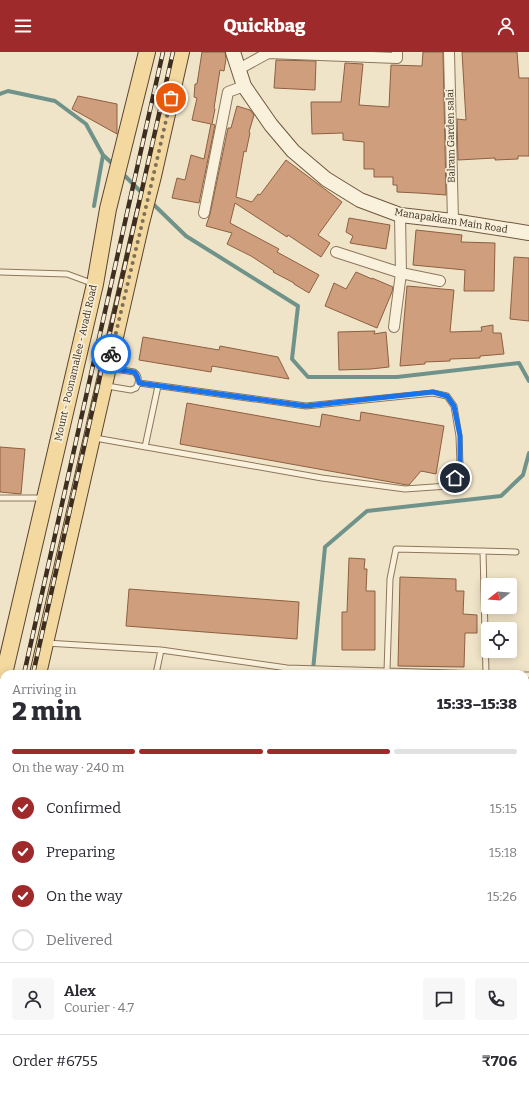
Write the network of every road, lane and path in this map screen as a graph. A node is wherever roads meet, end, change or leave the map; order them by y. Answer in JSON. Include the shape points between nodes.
{"nodes":[{"id":1,"x":147,"y":52,"type":"edge"},
{"id":2,"x":181,"y":52,"type":"edge"},
{"id":3,"x":233,"y":52,"type":"edge"},
{"id":4,"x":397,"y":52,"type":"edge"},
{"id":5,"x":449,"y":52,"type":"edge"},
{"id":6,"x":239,"y":69,"type":"junction"},
{"id":7,"x":244,"y":86,"type":"junction"},
{"id":8,"x":204,"y":213,"type":"dead end"},
{"id":9,"x":400,"y":215,"type":"junction"},
{"id":10,"x":452,"y":221,"type":"junction"},
{"id":11,"x":529,"y":233,"type":"edge"},
{"id":12,"x":336,"y":252,"type":"dead end"},
{"id":13,"x":0,"y":272,"type":"edge"},
{"id":14,"x":401,"y":273,"type":"junction"},
{"id":15,"x":440,"y":280,"type":"dead end"},
{"id":16,"x":95,"y":284,"type":"junction"},
{"id":17,"x":394,"y":327,"type":"dead end"},
{"id":18,"x":108,"y":368,"type":"junction"},
{"id":19,"x":139,"y":383,"type":"junction"},
{"id":20,"x":104,"y":385,"type":"junction"},
{"id":21,"x":158,"y":386,"type":"junction"},
{"id":22,"x":92,"y":437,"type":"junction"},
{"id":23,"x":145,"y":447,"type":"junction"},
{"id":24,"x":0,"y":498,"type":"edge"},
{"id":25,"x":45,"y":498,"type":"junction"},
{"id":26,"x":483,"y":551,"type":"junction"},
{"id":27,"x":516,"y":552,"type":"dead end"},
{"id":28,"x":46,"y":642,"type":"junction"},
{"id":29,"x":161,"y":650,"type":"junction"},
{"id":30,"x":287,"y":668,"type":"joint"},
{"id":31,"x":5,"y":670,"type":"edge"},
{"id":32,"x":39,"y":670,"type":"edge"},
{"id":33,"x":157,"y":670,"type":"edge"},
{"id":34,"x":354,"y":670,"type":"edge"},
{"id":35,"x":387,"y":670,"type":"edge"},
{"id":36,"x":485,"y":670,"type":"edge"}],
"edges":[{"from":1,"to":16,"type":"main road","name":"Mount - Poonamallee - Avadi Road","via":[[108,209]]},
{"from":2,"to":18,"type":"main road"},
{"from":3,"to":6,"type":"main road","name":"Manapakkam Main Road"},
{"from":4,"to":6,"type":"street","via":[[397,58],[268,53]]},
{"from":5,"to":10,"type":"street","name":"Balram Garden salai"},
{"from":6,"to":7,"type":"main road","name":"Manapakkam Main Road"},
{"from":7,"to":8,"type":"street","via":[[228,92]]},
{"from":7,"to":9,"type":"main road","name":"Manapakkam Main Road","via":[[271,125],[293,150],[326,179],[360,200]]},
{"from":9,"to":10,"type":"main road","name":"Manapakkam Main Road"},
{"from":9,"to":14,"type":"street"},
{"from":10,"to":11,"type":"main road","name":"Manapakkam Main Road"},
{"from":12,"to":14,"type":"street"},
{"from":13,"to":16,"type":"lane","via":[[67,274]]},
{"from":14,"to":15,"type":"street"},
{"from":14,"to":17,"type":"street"},
{"from":16,"to":25,"type":"main road","name":"Mount - Poonamallee - Avadi Road"},
{"from":18,"to":19,"type":"lane","via":[[134,372]]},
{"from":18,"to":20,"type":"main road"},
{"from":19,"to":20,"type":"lane","via":[[131,390]]},
{"from":19,"to":21,"type":"lane"},
{"from":20,"to":22,"type":"main road"},
{"from":21,"to":23,"type":"lane"},
{"from":21,"to":23,"type":"lane","via":[[306,406],[433,392],[447,396],[454,406],[460,436],[460,464],[455,478],[448,486],[405,489],[322,478]]},
{"from":22,"to":23,"type":"lane"},
{"from":22,"to":28,"type":"main road"},
{"from":24,"to":25,"type":"lane"},
{"from":25,"to":31,"type":"main road","name":"Mount - Poonamallee - Avadi Road"},
{"from":26,"to":27,"type":"lane"},
{"from":26,"to":35,"type":"lane","via":[[396,549],[390,579]]},
{"from":26,"to":36,"type":"lane"},
{"from":28,"to":29,"type":"lane"},
{"from":28,"to":32,"type":"main road"},
{"from":29,"to":30,"type":"lane"},
{"from":29,"to":33,"type":"lane"},
{"from":30,"to":34,"type":"lane"}]}
